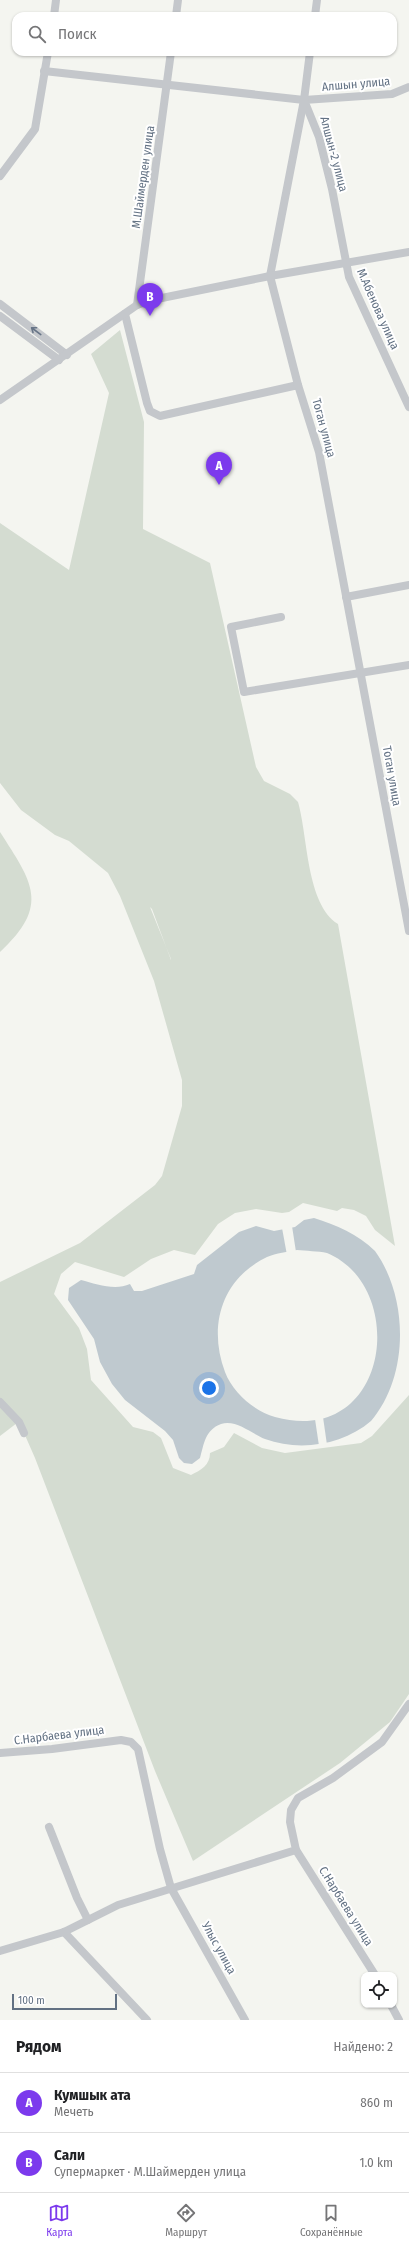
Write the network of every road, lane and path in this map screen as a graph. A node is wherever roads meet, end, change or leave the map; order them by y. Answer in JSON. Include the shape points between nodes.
{"nodes":[{"id":1,"x":56,"y":0,"type":"edge"},
{"id":2,"x":178,"y":0,"type":"edge"},
{"id":3,"x":317,"y":0,"type":"edge"},
{"id":4,"x":54,"y":12,"type":"edge"},
{"id":5,"x":176,"y":12,"type":"edge"},
{"id":6,"x":316,"y":12,"type":"edge"},
{"id":7,"x":47,"y":56,"type":"edge"},
{"id":8,"x":171,"y":56,"type":"edge"},
{"id":9,"x":310,"y":56,"type":"edge"},
{"id":10,"x":44,"y":71,"type":"junction"},
{"id":11,"x":167,"y":86,"type":"junction"},
{"id":12,"x":409,"y":88,"type":"edge"},
{"id":13,"x":304,"y":100,"type":"junction"},
{"id":14,"x":0,"y":176,"type":"edge"},
{"id":15,"x":409,"y":252,"type":"edge"},
{"id":16,"x":346,"y":263,"type":"junction"},
{"id":17,"x":270,"y":276,"type":"junction"},
{"id":18,"x":0,"y":304,"type":"edge"},
{"id":19,"x":138,"y":305,"type":"junction"},
{"id":20,"x":125,"y":314,"type":"junction"},
{"id":21,"x":0,"y":316,"type":"edge"},
{"id":22,"x":67,"y":355,"type":"junction"},
{"id":23,"x":59,"y":360,"type":"junction"},
{"id":24,"x":298,"y":385,"type":"junction"},
{"id":25,"x":0,"y":400,"type":"edge"},
{"id":26,"x":409,"y":407,"type":"edge"},
{"id":27,"x":409,"y":585,"type":"edge"},
{"id":28,"x":346,"y":597,"type":"junction"},
{"id":29,"x":281,"y":617,"type":"dead end"},
{"id":30,"x":409,"y":665,"type":"edge"},
{"id":31,"x":360,"y":672,"type":"junction"},
{"id":32,"x":409,"y":931,"type":"edge"},
{"id":33,"x":0,"y":1402,"type":"edge"},
{"id":34,"x":24,"y":1433,"type":"dead end"},
{"id":35,"x":409,"y":1704,"type":"edge"},
{"id":36,"x":121,"y":1740,"type":"joint"},
{"id":37,"x":0,"y":1753,"type":"edge"},
{"id":38,"x":50,"y":1827,"type":"dead end"},
{"id":39,"x":296,"y":1850,"type":"junction"},
{"id":40,"x":171,"y":1888,"type":"junction"},
{"id":41,"x":88,"y":1920,"type":"junction"},
{"id":42,"x":64,"y":1932,"type":"junction"},
{"id":43,"x":0,"y":1951,"type":"edge"},
{"id":44,"x":372,"y":1972,"type":"edge"},
{"id":45,"x":393,"y":2008,"type":"edge"},
{"id":46,"x":147,"y":2020,"type":"edge"},
{"id":47,"x":245,"y":2020,"type":"edge"},
{"id":48,"x":399,"y":2020,"type":"edge"}],
"edges":[{"from":1,"to":4,"type":"street"},
{"from":2,"to":5,"type":"street"},
{"from":3,"to":6,"type":"street"},
{"from":7,"to":10,"type":"street"},
{"from":8,"to":11,"type":"street","name":"М.Шаймерден улица"},
{"from":9,"to":13,"type":"street"},
{"from":10,"to":11,"type":"street","name":"Алшын улица"},
{"from":10,"to":14,"type":"street","via":[[35,129]]},
{"from":11,"to":13,"type":"street","name":"Алшын улица"},
{"from":11,"to":19,"type":"street","name":"М.Шаймерден улица"},
{"from":12,"to":13,"type":"street","name":"Алшын улица","via":[[392,94]]},
{"from":13,"to":16,"type":"street","name":"Алшын-2 улица","via":[[316,126],[332,189]]},
{"from":13,"to":17,"type":"street"},
{"from":15,"to":16,"type":"street","name":"М.Абенова улица"},
{"from":16,"to":17,"type":"street","name":"М.Абенова улица"},
{"from":16,"to":26,"type":"street","name":"М.Абенова улица","via":[[349,277]]},
{"from":17,"to":19,"type":"street","name":"М.Абенова улица"},
{"from":17,"to":24,"type":"street","name":"Тоган улица"},
{"from":22,"to":18,"type":"street","one_way":true},
{"from":19,"to":20,"type":"street","name":"М.Абенова улица"},
{"from":20,"to":22,"type":"street","name":"М.Абенова улица"},
{"from":20,"to":24,"type":"street","via":[[150,411],[160,416]]},
{"from":21,"to":23,"type":"street"},
{"from":22,"to":23,"type":"street","name":"М.Абенова улица"},
{"from":23,"to":25,"type":"street","name":"М.Абенова улица"},
{"from":24,"to":28,"type":"street","name":"Тоган улица","via":[[319,452]]},
{"from":27,"to":28,"type":"street"},
{"from":28,"to":31,"type":"street","name":"Тоган улица"},
{"from":29,"to":31,"type":"street","via":[[231,628],[244,692]]},
{"from":30,"to":31,"type":"street"},
{"from":31,"to":32,"type":"street","name":"Тоган улица"},
{"from":33,"to":34,"type":"street","via":[[19,1422]]},
{"from":35,"to":39,"type":"street","name":"С.Нарбаева улица","via":[[382,1742],[333,1778],[298,1798],[291,1810],[290,1822]]},
{"from":36,"to":37,"type":"street","name":"С.Нарбаева улица"},
{"from":36,"to":40,"type":"street","name":"Улыс улица","via":[[131,1742],[138,1749]]},
{"from":38,"to":41,"type":"street"},
{"from":39,"to":40,"type":"street"},
{"from":39,"to":44,"type":"street","name":"С.Нарбаева улица"},
{"from":40,"to":41,"type":"street","via":[[118,1904]]},
{"from":40,"to":47,"type":"street","name":"Улыс улица"},
{"from":41,"to":42,"type":"street"},
{"from":42,"to":43,"type":"street"},
{"from":42,"to":46,"type":"street"},
{"from":45,"to":48,"type":"street"}]}
